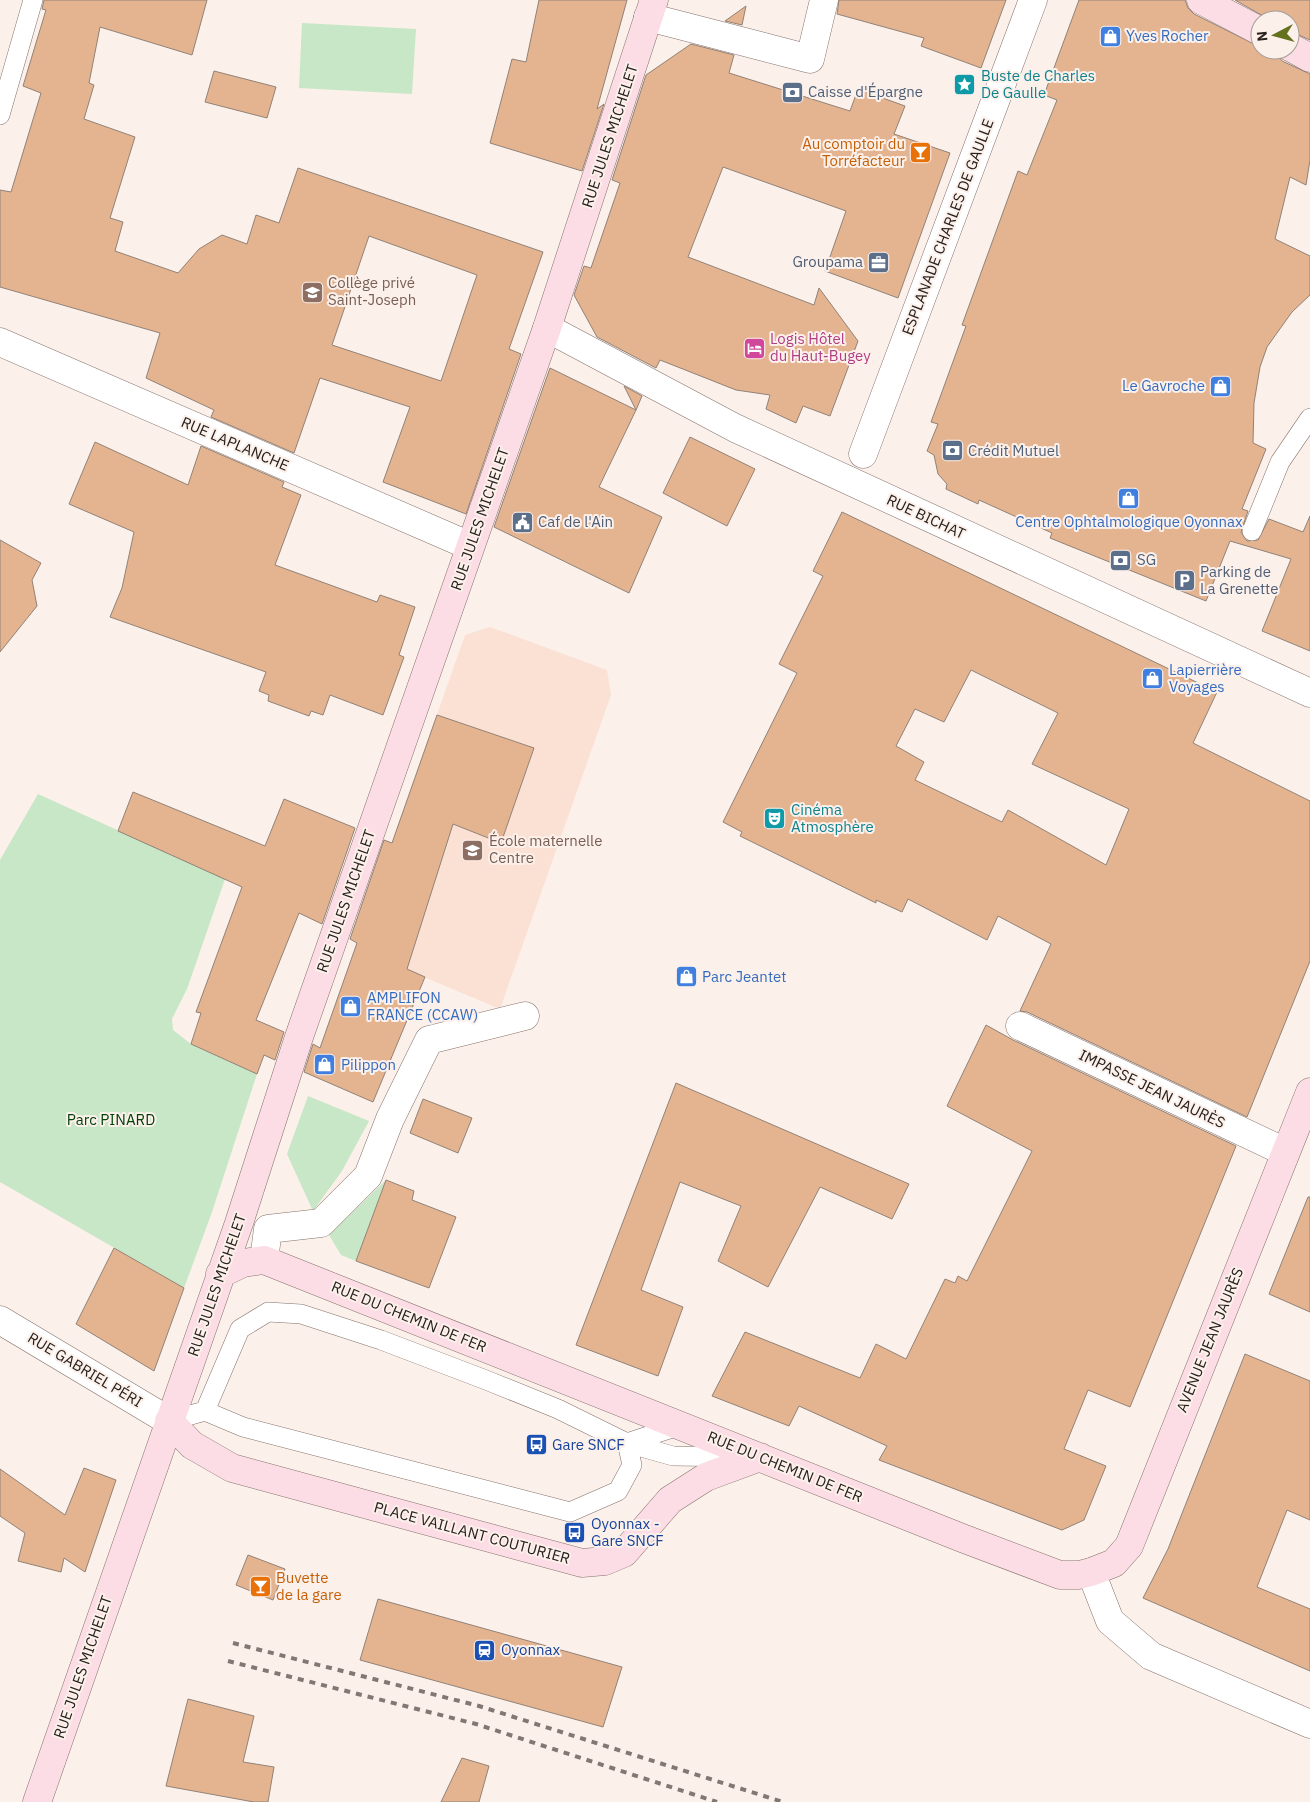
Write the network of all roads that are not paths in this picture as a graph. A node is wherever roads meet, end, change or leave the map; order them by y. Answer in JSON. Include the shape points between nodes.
{"nodes":[{"id":1,"x":32,"y":0,"type":"edge"},
{"id":2,"x":824,"y":0,"type":"edge"},
{"id":3,"x":1034,"y":0,"type":"edge"},
{"id":4,"x":1202,"y":0,"type":"edge"},
{"id":5,"x":651,"y":8,"type":"edge"},
{"id":6,"x":1250,"y":26,"type":"edge"},
{"id":7,"x":0,"y":115,"type":"edge"},
{"id":8,"x":547,"y":328,"type":"junction"},
{"id":9,"x":0,"y":342,"type":"edge"},
{"id":10,"x":1310,"y":418,"type":"edge"},
{"id":11,"x":863,"y":454,"type":"dead end"},
{"id":12,"x":1252,"y":531,"type":"dead end"},
{"id":13,"x":470,"y":546,"type":"junction"},
{"id":14,"x":1310,"y":693,"type":"edge"},
{"id":15,"x":525,"y":1016,"type":"dead end"},
{"id":16,"x":1020,"y":1026,"type":"dead end"},
{"id":17,"x":1310,"y":1092,"type":"edge"},
{"id":18,"x":1285,"y":1152,"type":"junction"},
{"id":19,"x":264,"y":1260,"type":"junction"},
{"id":20,"x":220,"y":1274,"type":"junction"},
{"id":21,"x":0,"y":1320,"type":"edge"},
{"id":22,"x":205,"y":1412,"type":"junction"},
{"id":23,"x":169,"y":1421,"type":"junction"},
{"id":24,"x":681,"y":1425,"type":"junction"},
{"id":25,"x":627,"y":1443,"type":"junction"},
{"id":26,"x":760,"y":1457,"type":"junction"},
{"id":27,"x":1091,"y":1572,"type":"junction"},
{"id":28,"x":1310,"y":1724,"type":"edge"},
{"id":29,"x":37,"y":1802,"type":"edge"}],
"edges":[{"from":1,"to":7,"type":"lane"},
{"from":2,"to":5,"type":"street","via":[[810,59]]},
{"from":3,"to":11,"type":"street","name":"ESPLANADE CHARLES DE GAULLE"},
{"from":4,"to":6,"type":"street"},
{"from":5,"to":8,"type":"street","name":"RUE JULES MICHELET"},
{"from":8,"to":13,"type":"street","name":"RUE JULES MICHELET"},
{"from":8,"to":14,"type":"street","name":"RUE BICHAT","via":[[735,428]]},
{"from":9,"to":13,"type":"street","name":"RUE LAPLANCHE"},
{"from":10,"to":12,"type":"lane","via":[[1280,462]]},
{"from":13,"to":20,"type":"street","name":"RUE JULES MICHELET"},
{"from":15,"to":19,"type":"street","via":[[429,1040],[390,1119],[368,1176],[321,1223],[268,1229]]},
{"from":16,"to":18,"type":"street","name":"IMPASSE JEAN JAURÈS"},
{"from":17,"to":18,"type":"street","name":"AVENUE JEAN JAURÈS"},
{"from":18,"to":27,"type":"street","name":"AVENUE JEAN JAURÈS","via":[[1129,1546],[1114,1562]]},
{"from":19,"to":20,"type":"street","via":[[243,1263]]},
{"from":19,"to":24,"type":"street","name":"RUE DU CHEMIN DE FER"},
{"from":20,"to":23,"type":"street","name":"RUE JULES MICHELET"},
{"from":21,"to":23,"type":"street","name":"RUE GABRIEL PÉRI"},
{"from":22,"to":23,"type":"lane"},
{"from":22,"to":25,"type":"lane","via":[[243,1427],[570,1512],[618,1491],[632,1465]]},
{"from":22,"to":25,"type":"lane","via":[[240,1329],[268,1312],[301,1314],[381,1340],[495,1384],[558,1409]]},
{"from":23,"to":26,"type":"street","name":"PLACE VAILLANT COUTURIER","via":[[192,1445],[232,1468],[582,1563],[624,1553],[670,1500],[706,1477]]},
{"from":23,"to":29,"type":"street","name":"RUE JULES MICHELET"},
{"from":24,"to":25,"type":"lane"},
{"from":24,"to":26,"type":"street","name":"RUE DU CHEMIN DE FER"},
{"from":25,"to":26,"type":"lane","via":[[673,1456]]},
{"from":26,"to":27,"type":"street","name":"RUE DU CHEMIN DE FER","via":[[1060,1574]]},
{"from":27,"to":28,"type":"street","via":[[1110,1622],[1151,1656]]}]}
